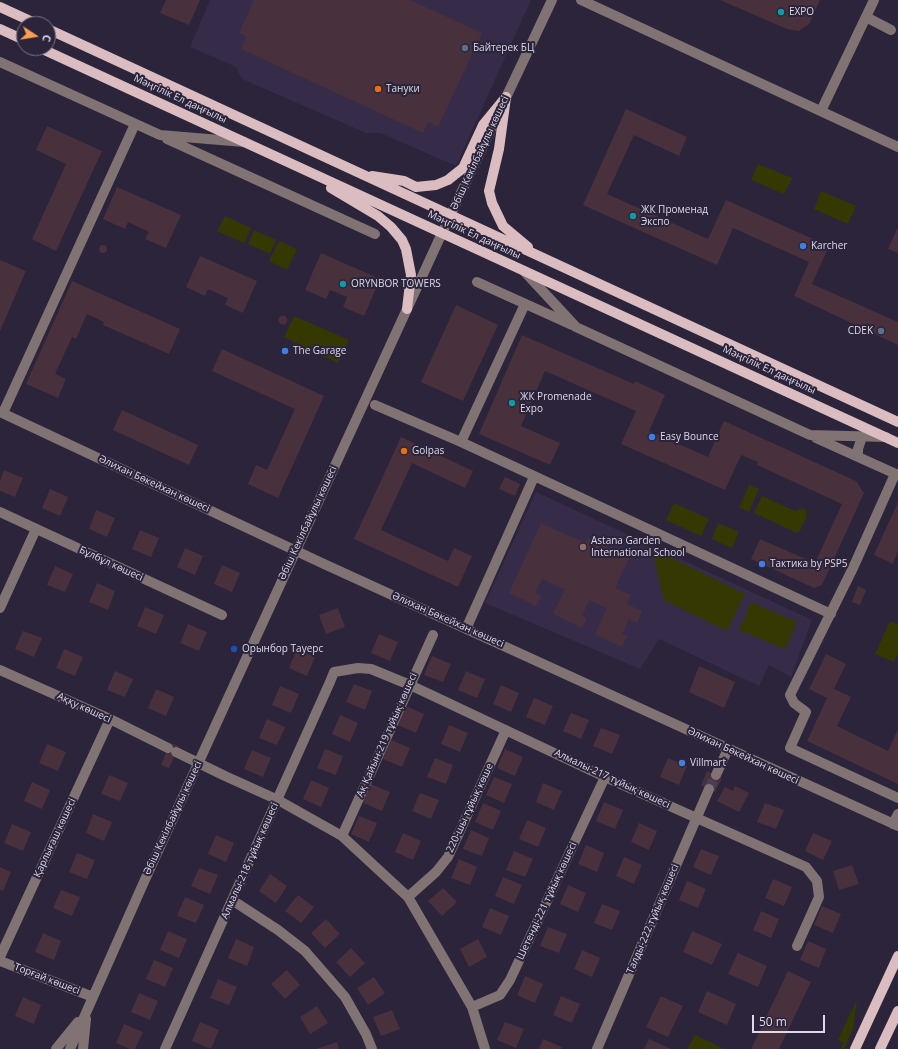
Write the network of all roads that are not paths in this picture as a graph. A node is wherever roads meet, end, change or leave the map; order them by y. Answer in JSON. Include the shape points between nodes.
{"nodes":[{"id":1,"x":552,"y":0,"type":"edge"},
{"id":2,"x":581,"y":0,"type":"edge"},
{"id":3,"x":874,"y":0,"type":"edge"},
{"id":4,"x":0,"y":7,"type":"edge"},
{"id":5,"x":20,"y":16,"type":"edge"},
{"id":6,"x":866,"y":17,"type":"junction"},
{"id":7,"x":0,"y":29,"type":"edge"},
{"id":8,"x":891,"y":30,"type":"dead end"},
{"id":9,"x":56,"y":33,"type":"edge"},
{"id":10,"x":16,"y":36,"type":"edge"},
{"id":11,"x":56,"y":55,"type":"edge"},
{"id":12,"x":0,"y":62,"type":"edge"},
{"id":13,"x":506,"y":97,"type":"junction"},
{"id":14,"x":821,"y":111,"type":"junction"},
{"id":15,"x":135,"y":124,"type":"junction"},
{"id":16,"x":160,"y":135,"type":"junction"},
{"id":17,"x":245,"y":142,"type":"junction"},
{"id":18,"x":898,"y":147,"type":"edge"},
{"id":19,"x":219,"y":163,"type":"junction"},
{"id":20,"x":294,"y":165,"type":"junction"},
{"id":21,"x":365,"y":175,"type":"junction"},
{"id":22,"x":450,"y":216,"type":"junction"},
{"id":23,"x":442,"y":233,"type":"junction"},
{"id":24,"x":375,"y":234,"type":"dead end"},
{"id":25,"x":539,"y":256,"type":"junction"},
{"id":26,"x":524,"y":271,"type":"junction"},
{"id":27,"x":477,"y":282,"type":"dead end"},
{"id":28,"x":525,"y":304,"type":"junction"},
{"id":29,"x":407,"y":309,"type":"junction"},
{"id":30,"x":576,"y":327,"type":"junction"},
{"id":31,"x":375,"y":405,"type":"dead end"},
{"id":32,"x":2,"y":413,"type":"edge"},
{"id":33,"x":898,"y":422,"type":"edge"},
{"id":34,"x":810,"y":435,"type":"junction"},
{"id":35,"x":862,"y":437,"type":"junction"},
{"id":36,"x":886,"y":437,"type":"junction"},
{"id":37,"x":461,"y":442,"type":"junction"},
{"id":38,"x":898,"y":443,"type":"edge"},
{"id":39,"x":858,"y":456,"type":"junction"},
{"id":40,"x":897,"y":474,"type":"edge"},
{"id":41,"x":534,"y":477,"type":"junction"},
{"id":42,"x":0,"y":512,"type":"edge"},
{"id":43,"x":36,"y":529,"type":"junction"},
{"id":44,"x":296,"y":551,"type":"junction"},
{"id":45,"x":0,"y":608,"type":"edge"},
{"id":46,"x":831,"y":614,"type":"junction"},
{"id":47,"x":222,"y":615,"type":"dead end"},
{"id":48,"x":466,"y":629,"type":"junction"},
{"id":49,"x":433,"y":635,"type":"dead end"},
{"id":50,"x":0,"y":670,"type":"edge"},
{"id":51,"x":334,"y":672,"type":"joint"},
{"id":52,"x":410,"y":685,"type":"junction"},
{"id":53,"x":110,"y":719,"type":"junction"},
{"id":54,"x":506,"y":730,"type":"junction"},
{"id":55,"x":728,"y":749,"type":"junction"},
{"id":56,"x":198,"y":763,"type":"junction"},
{"id":57,"x":716,"y":775,"type":"tunnel mouth"},
{"id":58,"x":605,"y":777,"type":"junction"},
{"id":59,"x":709,"y":789,"type":"tunnel mouth"},
{"id":60,"x":898,"y":798,"type":"edge"},
{"id":61,"x":278,"y":800,"type":"junction"},
{"id":62,"x":898,"y":814,"type":"edge"},
{"id":63,"x":696,"y":818,"type":"junction"},
{"id":64,"x":895,"y":825,"type":"edge"},
{"id":65,"x":342,"y":836,"type":"junction"},
{"id":66,"x":408,"y":897,"type":"junction"},
{"id":67,"x":232,"y":900,"type":"junction"},
{"id":68,"x":797,"y":946,"type":"dead end"},
{"id":69,"x":898,"y":956,"type":"edge"},
{"id":70,"x":0,"y":957,"type":"edge"},
{"id":71,"x":0,"y":961,"type":"edge"},
{"id":72,"x":93,"y":997,"type":"junction"},
{"id":73,"x":472,"y":1007,"type":"junction"},
{"id":74,"x":87,"y":1011,"type":"junction"},
{"id":75,"x":898,"y":1011,"type":"edge"},
{"id":76,"x":56,"y":1049,"type":"edge"},
{"id":77,"x":70,"y":1049,"type":"edge"},
{"id":78,"x":83,"y":1049,"type":"edge"},
{"id":79,"x":167,"y":1049,"type":"edge"},
{"id":80,"x":372,"y":1049,"type":"edge"},
{"id":81,"x":485,"y":1049,"type":"edge"},
{"id":82,"x":597,"y":1049,"type":"edge"},
{"id":83,"x":855,"y":1049,"type":"edge"},
{"id":84,"x":880,"y":1049,"type":"edge"}],
"edges":[{"from":1,"to":13,"type":"street","name":"Әбіш Кекілбайұлы көшесі"},
{"from":2,"to":14,"type":"street"},
{"from":3,"to":6,"type":"street"},
{"from":4,"to":5,"type":"main road"},
{"from":6,"to":8,"type":"street"},
{"from":6,"to":14,"type":"street"},
{"from":7,"to":10,"type":"main road"},
{"from":9,"to":21,"type":"main road","name":"Мәңгілік Ел даңғылы"},
{"from":11,"to":17,"type":"main road","name":"Мәңгілік Ел даңғылы"},
{"from":12,"to":15,"type":"street"},
{"from":13,"to":21,"type":"main road","via":[[483,125],[463,168],[446,181],[416,187],[404,181]]},
{"from":13,"to":22,"type":"street","name":"Әбіш Кекілбайұлы көшесі"},
{"from":13,"to":25,"type":"main road","via":[[499,149],[490,181],[490,198],[503,226]]},
{"from":14,"to":18,"type":"street"},
{"from":15,"to":16,"type":"street"},
{"from":15,"to":32,"type":"street"},
{"from":16,"to":17,"type":"street"},
{"from":16,"to":19,"type":"street"},
{"from":17,"to":19,"type":"street","via":[[215,145],[212,148],[213,153]]},
{"from":17,"to":20,"type":"main road","name":"Мәңгілік Ел даңғылы"},
{"from":19,"to":24,"type":"street"},
{"from":20,"to":23,"type":"main road","name":"Мәңгілік Ел даңғылы"},
{"from":20,"to":29,"type":"main road","via":[[378,216],[391,226],[402,240],[411,275]]},
{"from":21,"to":22,"type":"main road","name":"Мәңгілік Ел даңғылы"},
{"from":22,"to":23,"type":"street","name":"Әбіш Кекілбайұлы көшесі"},
{"from":22,"to":25,"type":"main road","name":"Мәңгілік Ел даңғылы"},
{"from":23,"to":26,"type":"main road","name":"Мәңгілік Ел даңғылы"},
{"from":23,"to":29,"type":"street","name":"Әбіш Кекілбайұлы көшесі"},
{"from":25,"to":33,"type":"main road","name":"Мәңгілік Ел даңғылы"},
{"from":26,"to":30,"type":"street"},
{"from":26,"to":36,"type":"main road","name":"Мәңгілік Ел даңғылы"},
{"from":27,"to":28,"type":"street"},
{"from":28,"to":30,"type":"street"},
{"from":28,"to":37,"type":"street"},
{"from":29,"to":44,"type":"street","name":"Әбіш Кекілбайұлы көшесі"},
{"from":30,"to":34,"type":"street"},
{"from":31,"to":37,"type":"street"},
{"from":32,"to":44,"type":"street","name":"Әлихан Бөкейхан көшесі"},
{"from":34,"to":35,"type":"street"},
{"from":34,"to":39,"type":"street"},
{"from":35,"to":36,"type":"street"},
{"from":35,"to":39,"type":"street"},
{"from":36,"to":38,"type":"main road","name":"Мәңгілік Ел даңғылы"},
{"from":37,"to":41,"type":"street"},
{"from":39,"to":40,"type":"street"},
{"from":40,"to":46,"type":"street"},
{"from":41,"to":46,"type":"street"},
{"from":41,"to":48,"type":"street"},
{"from":42,"to":43,"type":"street","name":"Бұлбұл көшесі"},
{"from":43,"to":45,"type":"street"},
{"from":43,"to":47,"type":"street","name":"Бұлбұл көшесі"},
{"from":44,"to":48,"type":"street","name":"Әлихан Бөкейхан көшесі"},
{"from":44,"to":56,"type":"street","name":"Әбіш Кекілбайұлы көшесі"},
{"from":46,"to":60,"type":"street","via":[[790,695],[794,703],[806,712],[790,748]]},
{"from":48,"to":55,"type":"street","name":"Әлихан Бөкейхан көшесі"},
{"from":49,"to":52,"type":"street","name":"Ақ Қайын-219 тұйық көшесі"},
{"from":50,"to":53,"type":"street","name":"Аққу көшесі"},
{"from":51,"to":52,"type":"street","name":"Алмалы-217 тұйық көшесі","via":[[358,668],[371,669]]},
{"from":51,"to":61,"type":"street","name":"Алмалы-218 тұйық көшесі"},
{"from":52,"to":54,"type":"street","name":"Алмалы-217 тұйық көшесі"},
{"from":52,"to":65,"type":"street","name":"Ақ Қайын-219 тұйық көшесі"},
{"from":53,"to":56,"type":"street","name":"Аққу көшесі"},
{"from":53,"to":70,"type":"street","name":"Қарлығаш көшесі"},
{"from":54,"to":58,"type":"street","name":"Алмалы-217 тұйық көшесі"},
{"from":54,"to":66,"type":"street","name":"220-шы тұйық көше","via":[[448,857],[436,872]]},
{"from":55,"to":57,"type":"street"},
{"from":55,"to":64,"type":"street","name":"Әлихан Бөкейхан көшесі"},
{"from":56,"to":61,"type":"street","name":"Аққу көшесі"},
{"from":56,"to":72,"type":"street","name":"Әбіш Кекілбайұлы көшесі"},
{"from":58,"to":63,"type":"street","name":"Алмалы-217 тұйық көшесі"},
{"from":58,"to":73,"type":"street","name":"Шетенді-221 тұйық көшесі","via":[[510,980],[500,995]]},
{"from":59,"to":63,"type":"street","name":"Талды-222 тұйық көшесі"},
{"from":61,"to":65,"type":"street","name":"Аққу көшесі"},
{"from":61,"to":67,"type":"street","name":"Алмалы-218 тұйық көшесі"},
{"from":62,"to":64,"type":"street"},
{"from":63,"to":68,"type":"street","name":"Алмалы-217 тұйық көшесі","via":[[806,867],[817,881],[819,897]]},
{"from":63,"to":82,"type":"street","name":"Талды-222 тұйық көшесі"},
{"from":65,"to":66,"type":"street","name":"Аққу көшесі"},
{"from":66,"to":73,"type":"street","name":"Аққу көшесі"},
{"from":67,"to":79,"type":"street","name":"Алмалы-218 тұйық көшесі"},
{"from":67,"to":80,"type":"street","via":[[305,951],[345,997]]},
{"from":69,"to":83,"type":"main road"},
{"from":71,"to":72,"type":"street","name":"Торғай көшесі"},
{"from":72,"to":74,"type":"street","name":"Әбіш Кекілбайұлы көшесі"},
{"from":73,"to":81,"type":"street","name":"Аққу көшесі"},
{"from":74,"to":76,"type":"street"},
{"from":74,"to":77,"type":"street","name":"Әбіш Кекілбайұлы көшесі"},
{"from":74,"to":78,"type":"street"},
{"from":75,"to":84,"type":"main road"}]}
